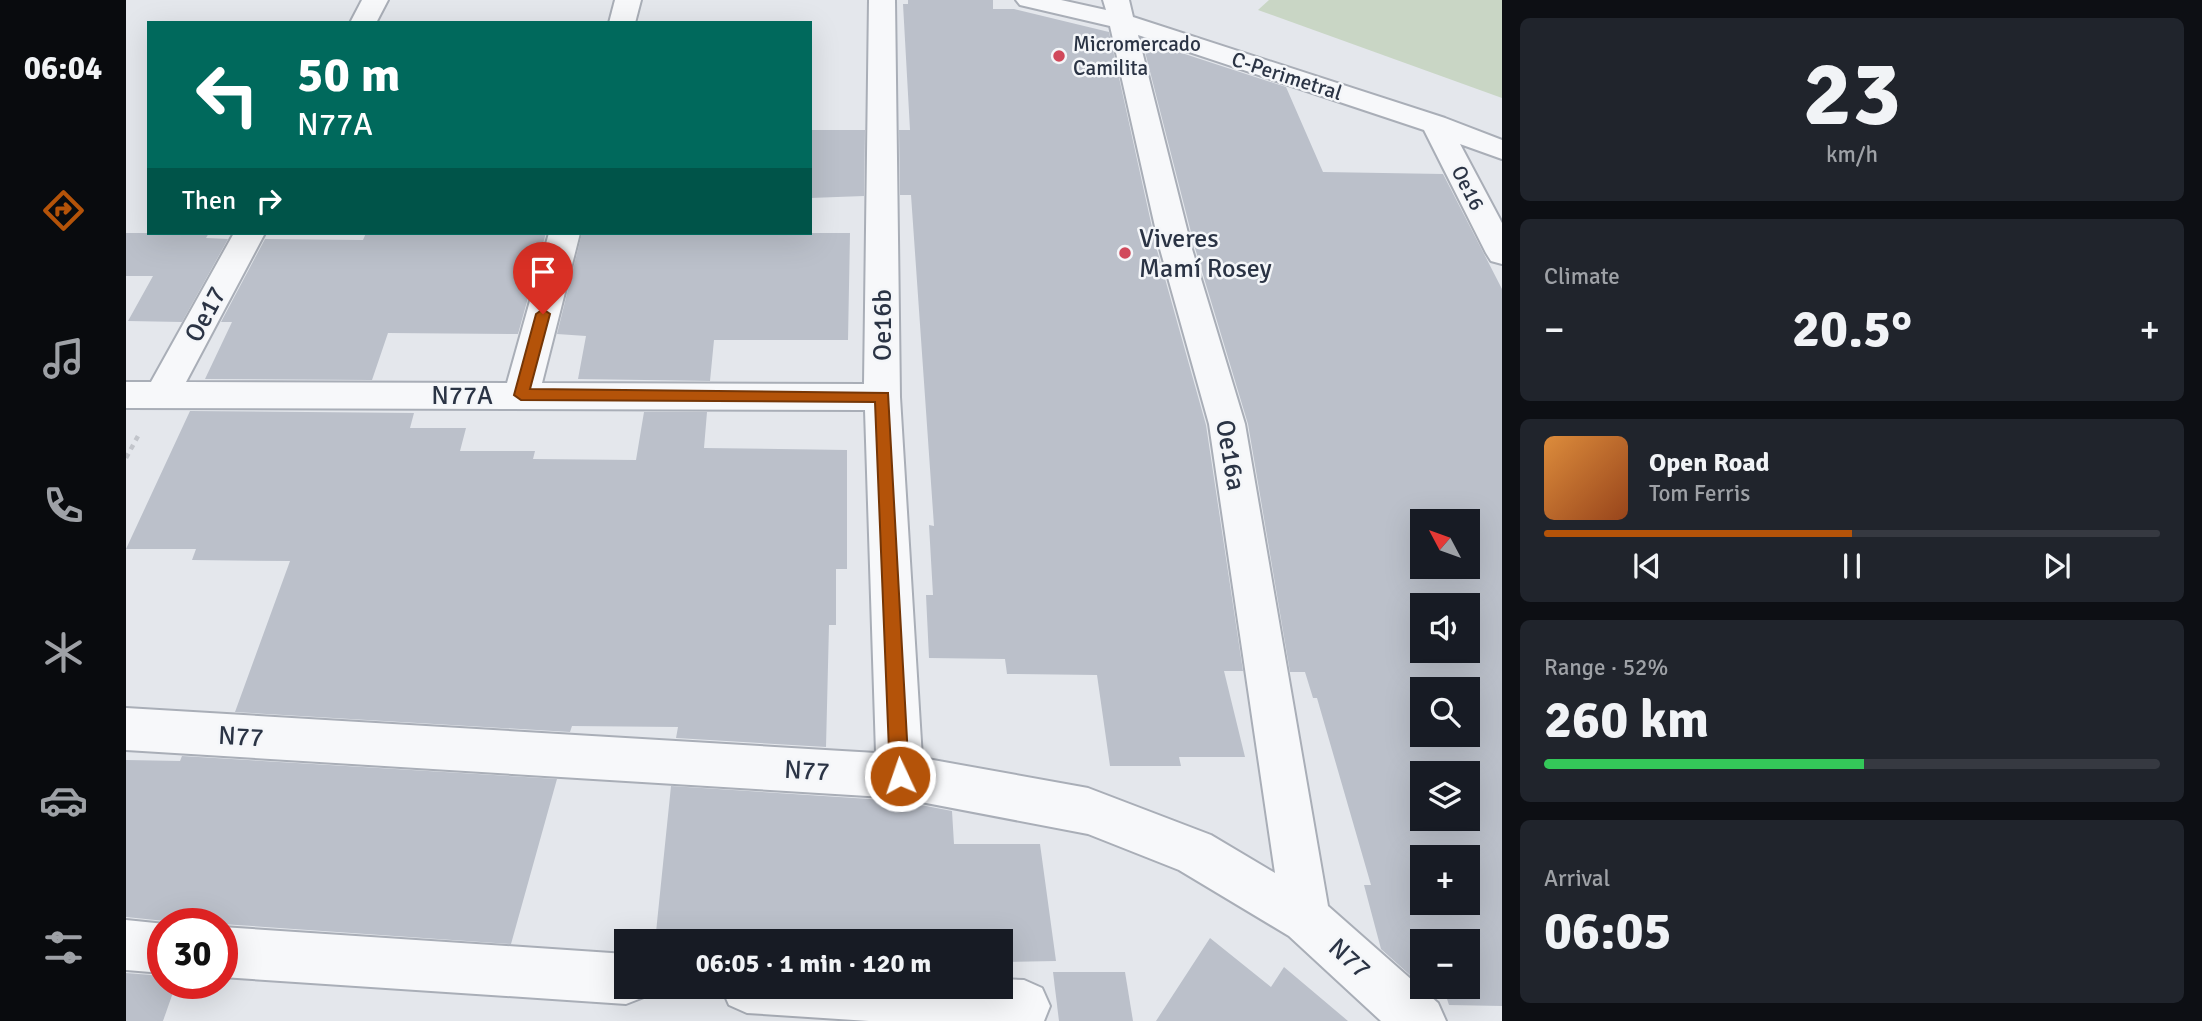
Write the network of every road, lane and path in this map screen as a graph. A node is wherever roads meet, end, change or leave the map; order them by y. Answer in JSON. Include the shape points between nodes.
{"nodes":[{"id":1,"x":376,"y":0,"type":"edge"},
{"id":2,"x":628,"y":0,"type":"edge"},
{"id":3,"x":882,"y":0,"type":"edge"},
{"id":4,"x":1030,"y":0,"type":"edge"},
{"id":5,"x":1117,"y":11,"type":"edge"},
{"id":6,"x":364,"y":21,"type":"edge"},
{"id":7,"x":623,"y":21,"type":"edge"},
{"id":8,"x":1435,"y":124,"type":"junction"},
{"id":9,"x":1502,"y":150,"type":"edge"},
{"id":10,"x":248,"y":235,"type":"edge"},
{"id":11,"x":564,"y":235,"type":"edge"},
{"id":12,"x":1502,"y":253,"type":"edge"},
{"id":13,"x":126,"y":395,"type":"edge"},
{"id":14,"x":161,"y":395,"type":"junction"},
{"id":15,"x":521,"y":395,"type":"junction"},
{"id":16,"x":882,"y":397,"type":"junction"},
{"id":17,"x":126,"y":729,"type":"edge"},
{"id":18,"x":900,"y":776,"type":"junction"},
{"id":19,"x":1307,"y":919,"type":"junction"},
{"id":20,"x":126,"y":945,"type":"edge"},
{"id":21,"x":147,"y":947,"type":"edge"},
{"id":22,"x":238,"y":953,"type":"edge"},
{"id":23,"x":614,"y":978,"type":"edge"},
{"id":24,"x":922,"y":999,"type":"edge"},
{"id":25,"x":1024,"y":1006,"type":"dead end"},
{"id":26,"x":1420,"y":1021,"type":"edge"}],
"edges":[{"from":1,"to":6,"type":"street"},
{"from":2,"to":7,"type":"street"},
{"from":3,"to":16,"type":"street","name":"Oe16b"},
{"from":4,"to":5,"type":"street","name":"C-Perimetral"},
{"from":5,"to":8,"type":"street","name":"C-Perimetral"},
{"from":5,"to":19,"type":"street","name":"Oe16a","via":[[1176,248],[1227,424]]},
{"from":8,"to":9,"type":"street","name":"C-Perimetral"},
{"from":8,"to":12,"type":"street","name":"Oe16"},
{"from":10,"to":14,"type":"street","name":"Oe17"},
{"from":11,"to":15,"type":"street"},
{"from":13,"to":14,"type":"street","name":"N77A"},
{"from":14,"to":15,"type":"street","name":"N77A"},
{"from":15,"to":16,"type":"street","name":"N77A"},
{"from":16,"to":18,"type":"street","name":"Oe16b"},
{"from":17,"to":18,"type":"street","name":"N77"},
{"from":18,"to":19,"type":"street","name":"N77","via":[[1088,811],[1194,852]]},
{"from":19,"to":26,"type":"street","name":"N77"},
{"from":20,"to":21,"type":"street"},
{"from":22,"to":23,"type":"street"},
{"from":24,"to":25,"type":"street"}]}
